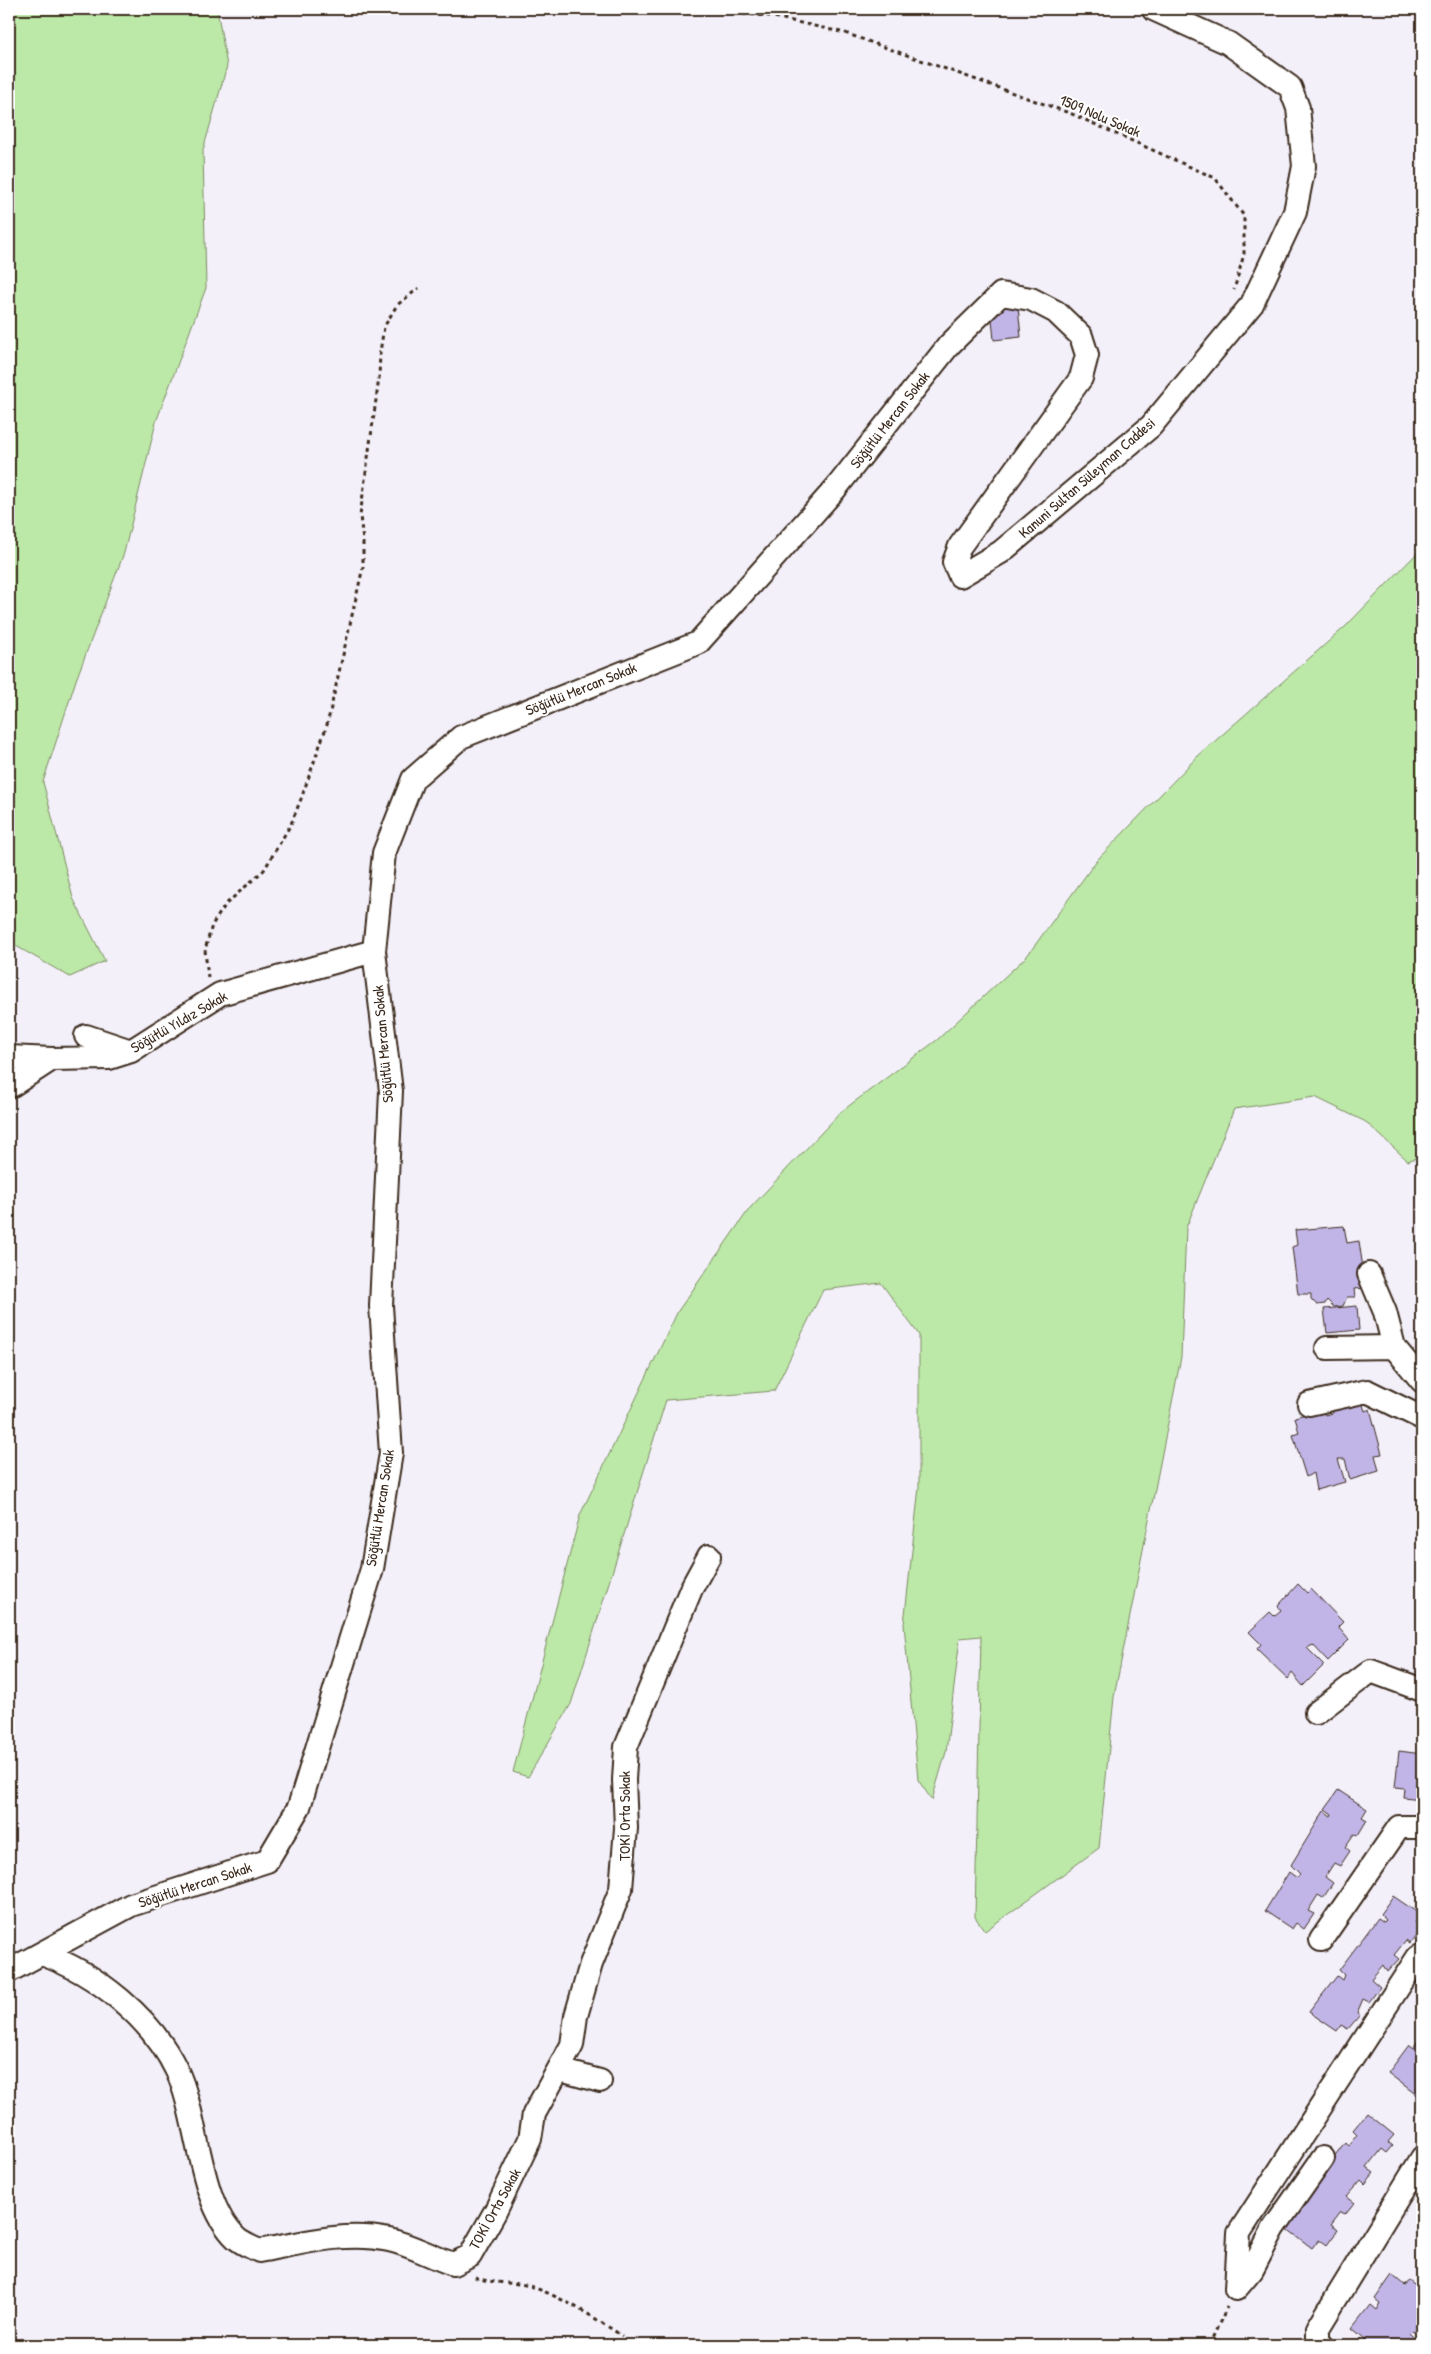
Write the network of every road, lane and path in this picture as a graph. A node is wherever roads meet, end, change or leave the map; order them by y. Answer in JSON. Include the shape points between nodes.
{"nodes":[{"id":1,"x":679,"y":9,"type":"edge"},
{"id":2,"x":1153,"y":9,"type":"edge"},
{"id":3,"x":419,"y":288,"type":"dead end"},
{"id":4,"x":1000,"y":294,"type":"joint"},
{"id":5,"x":1232,"y":299,"type":"dead end"},
{"id":6,"x":374,"y":951,"type":"junction"},
{"id":7,"x":220,"y":994,"type":"junction"},
{"id":8,"x":86,"y":1036,"type":"dead end"},
{"id":9,"x":131,"y":1051,"type":"junction"},
{"id":10,"x":9,"y":1057,"type":"edge"},
{"id":11,"x":52,"y":1059,"type":"junction"},
{"id":12,"x":9,"y":1087,"type":"edge"},
{"id":13,"x":1369,"y":1274,"type":"dead end"},
{"id":14,"x":1327,"y":1348,"type":"dead end"},
{"id":15,"x":1394,"y":1348,"type":"junction"},
{"id":16,"x":1422,"y":1381,"type":"edge"},
{"id":17,"x":1309,"y":1404,"type":"dead end"},
{"id":18,"x":1422,"y":1418,"type":"edge"},
{"id":19,"x":709,"y":1556,"type":"dead end"},
{"id":20,"x":1422,"y":1690,"type":"edge"},
{"id":21,"x":1316,"y":1713,"type":"dead end"},
{"id":22,"x":1422,"y":1827,"type":"edge"},
{"id":23,"x":1321,"y":1940,"type":"dead end"},
{"id":24,"x":42,"y":1954,"type":"junction"},
{"id":25,"x":1422,"y":1955,"type":"edge"},
{"id":26,"x":9,"y":1970,"type":"edge"},
{"id":27,"x":560,"y":2070,"type":"junction"},
{"id":28,"x":600,"y":2081,"type":"dead end"},
{"id":29,"x":1324,"y":2158,"type":"dead end"},
{"id":30,"x":1422,"y":2158,"type":"edge"},
{"id":31,"x":460,"y":2260,"type":"junction"},
{"id":32,"x":1236,"y":2288,"type":"junction"},
{"id":33,"x":622,"y":2336,"type":"dead end"},
{"id":34,"x":1209,"y":2345,"type":"edge"},
{"id":35,"x":1322,"y":2345,"type":"edge"}],
"edges":[{"from":1,"to":5,"type":"path","name":"1509 Nolu Sokak","via":[[770,16],[846,33],[1072,114],[1215,178],[1244,216],[1244,254]]},
{"from":2,"to":4,"type":"street","name":"Kanuni Sultan Süleyman Caddesi","via":[[1228,43],[1290,87],[1298,108],[1304,166],[1295,212],[1252,304],[1151,426],[1001,552],[960,576],[954,562],[960,546],[1081,378],[1087,355],[1081,336],[1056,312],[1031,299]]},
{"from":3,"to":7,"type":"path","via":[[397,305],[384,326],[360,516],[363,567],[327,725],[291,824],[264,870],[226,904],[212,925],[205,950],[206,975]]},
{"from":4,"to":6,"type":"street","name":"Söğütlü Mercan Sokak","via":[[948,345],[836,488],[698,643],[461,737],[413,779],[384,853]]},
{"from":6,"to":7,"type":"street","name":"Söğütlü Yıldız Sokak"},
{"from":6,"to":24,"type":"street","name":"Söğütlü Mercan Sokak","via":[[390,1091],[381,1306],[391,1453],[372,1570],[299,1807],[267,1861],[131,1906]]},
{"from":7,"to":9,"type":"street","name":"Söğütlü Yıldız Sokak"},
{"from":8,"to":9,"type":"street"},
{"from":9,"to":11,"type":"street","name":"Söğütlü Yıldız Sokak","via":[[109,1058]]},
{"from":10,"to":11,"type":"street","name":"Söğütlü Yıldız Sokak"},
{"from":11,"to":12,"type":"street"},
{"from":13,"to":15,"type":"street","via":[[1385,1312]]},
{"from":14,"to":15,"type":"street"},
{"from":15,"to":16,"type":"street"},
{"from":17,"to":18,"type":"street","via":[[1366,1391]]},
{"from":19,"to":27,"type":"street","name":"TOKİ Orta Sokak","via":[[691,1589],[626,1747],[626,1828],[621,1889],[591,1964],[576,2016],[572,2045]]},
{"from":20,"to":21,"type":"street","via":[[1371,1671]]},
{"from":22,"to":23,"type":"street","via":[[1399,1826]]},
{"from":24,"to":26,"type":"street"},
{"from":24,"to":31,"type":"street","name":"TOKİ Orta Sokak","via":[[66,1962],[124,2004],[164,2050],[177,2072],[211,2195],[221,2218],[236,2239],[259,2251],[309,2240],[387,2240],[412,2246],[453,2264]]},
{"from":25,"to":32,"type":"street","via":[[1239,2232]]},
{"from":27,"to":28,"type":"street"},
{"from":27,"to":31,"type":"street","name":"TOKİ Orta Sokak","via":[[534,2114],[530,2140],[500,2204],[470,2256]]},
{"from":29,"to":32,"type":"street","via":[[1274,2228],[1252,2270]]},
{"from":30,"to":35,"type":"street","via":[[1318,2328],[1318,2342]]},
{"from":31,"to":33,"type":"path","via":[[470,2274],[486,2282],[531,2287],[577,2307]]},
{"from":32,"to":34,"type":"path"}]}
